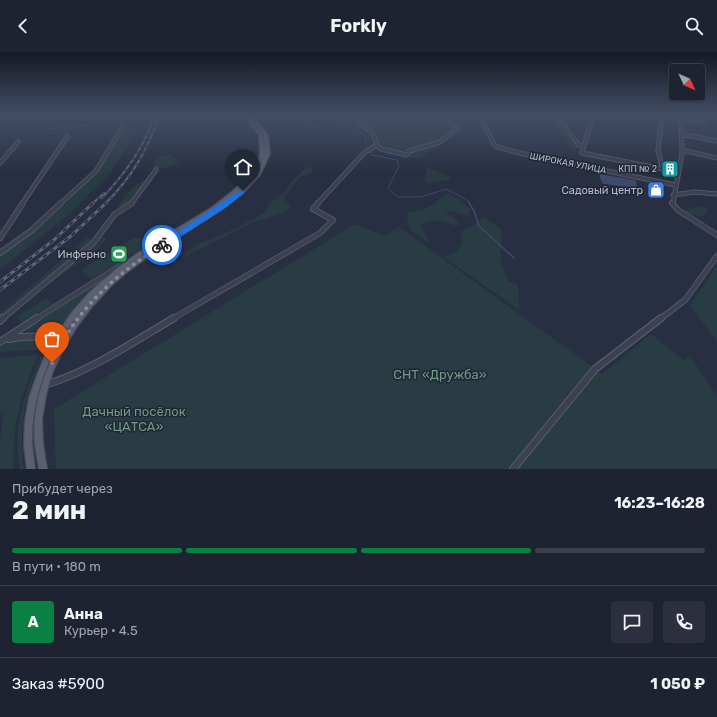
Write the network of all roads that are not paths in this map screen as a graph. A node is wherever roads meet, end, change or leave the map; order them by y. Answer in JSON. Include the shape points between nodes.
{"nodes":[{"id":1,"x":118,"y":134,"type":"edge"},
{"id":2,"x":261,"y":134,"type":"edge"},
{"id":3,"x":266,"y":134,"type":"edge"},
{"id":4,"x":373,"y":134,"type":"edge"},
{"id":5,"x":450,"y":134,"type":"edge"},
{"id":6,"x":489,"y":134,"type":"edge"},
{"id":7,"x":571,"y":134,"type":"edge"},
{"id":8,"x":587,"y":134,"type":"edge"},
{"id":9,"x":660,"y":134,"type":"edge"},
{"id":10,"x":684,"y":134,"type":"edge"},
{"id":11,"x":686,"y":134,"type":"edge"},
{"id":12,"x":67,"y":137,"type":"dead end"},
{"id":13,"x":717,"y":141,"type":"edge"},
{"id":14,"x":18,"y":142,"type":"dead end"},
{"id":15,"x":377,"y":145,"type":"junction"},
{"id":16,"x":583,"y":147,"type":"junction"},
{"id":17,"x":684,"y":150,"type":"junction"},
{"id":18,"x":717,"y":158,"type":"edge"},
{"id":19,"x":0,"y":163,"type":"edge"},
{"id":20,"x":663,"y":169,"type":"junction"},
{"id":21,"x":156,"y":170,"type":"dead end"},
{"id":22,"x":678,"y":172,"type":"junction"},
{"id":23,"x":675,"y":185,"type":"junction"},
{"id":24,"x":717,"y":194,"type":"edge"},
{"id":25,"x":673,"y":195,"type":"junction"},
{"id":26,"x":717,"y":236,"type":"edge"},
{"id":27,"x":0,"y":238,"type":"edge"},
{"id":28,"x":150,"y":248,"type":"junction"},
{"id":29,"x":0,"y":253,"type":"edge"},
{"id":30,"x":717,"y":256,"type":"edge"},
{"id":31,"x":0,"y":321,"type":"edge"},
{"id":32,"x":72,"y":329,"type":"junction"},
{"id":33,"x":39,"y":334,"type":"junction"},
{"id":34,"x":60,"y":335,"type":"junction"},
{"id":35,"x":0,"y":343,"type":"edge"},
{"id":36,"x":56,"y":348,"type":"junction"},
{"id":37,"x":45,"y":385,"type":"junction"},
{"id":38,"x":31,"y":469,"type":"edge"},
{"id":39,"x":43,"y":469,"type":"edge"},
{"id":40,"x":513,"y":469,"type":"edge"}],
"edges":[{"from":1,"to":29,"type":"street","via":[[93,173],[32,230]]},
{"from":2,"to":28,"type":"main road","via":[[264,141],[262,158],[254,173],[229,197]]},
{"from":3,"to":32,"type":"main road","via":[[269,149],[265,162],[253,181],[226,204],[123,273],[91,303]]},
{"from":4,"to":15,"type":"street"},
{"from":5,"to":15,"type":"street","via":[[440,142],[409,151],[407,155],[384,150]]},
{"from":6,"to":23,"type":"street","name":"ШИРОКАЯ УЛИЦА","via":[[495,146],[514,152]]},
{"from":7,"to":16,"type":"street"},
{"from":8,"to":16,"type":"street"},
{"from":9,"to":20,"type":"street","via":[[658,151]]},
{"from":10,"to":17,"type":"street"},
{"from":11,"to":13,"type":"street"},
{"from":12,"to":27,"type":"street"},
{"from":14,"to":19,"type":"street"},
{"from":15,"to":37,"type":"street","via":[[365,152],[313,209],[333,220],[320,233],[109,356]]},
{"from":16,"to":20,"type":"street","via":[[584,153]]},
{"from":17,"to":18,"type":"street"},
{"from":17,"to":22,"type":"street"},
{"from":20,"to":22,"type":"street"},
{"from":21,"to":31,"type":"street","via":[[131,204],[115,214],[93,242]]},
{"from":22,"to":23,"type":"street"},
{"from":23,"to":25,"type":"street"},
{"from":24,"to":25,"type":"street","via":[[695,192]]},
{"from":25,"to":26,"type":"street","via":[[672,203],[675,207]]},
{"from":28,"to":34,"type":"main road","via":[[98,288]]},
{"from":28,"to":35,"type":"street"},
{"from":30,"to":40,"type":"street","via":[[685,300],[595,369]]},
{"from":32,"to":34,"type":"street"},
{"from":32,"to":36,"type":"main road"},
{"from":33,"to":34,"type":"street"},
{"from":33,"to":35,"type":"street","via":[[16,336]]},
{"from":33,"to":36,"type":"street","via":[[50,340]]},
{"from":34,"to":36,"type":"main road"},
{"from":36,"to":37,"type":"main road"},
{"from":36,"to":38,"type":"main road","via":[[39,377],[31,408],[28,440]]},
{"from":37,"to":39,"type":"main road","via":[[39,430]]}]}
